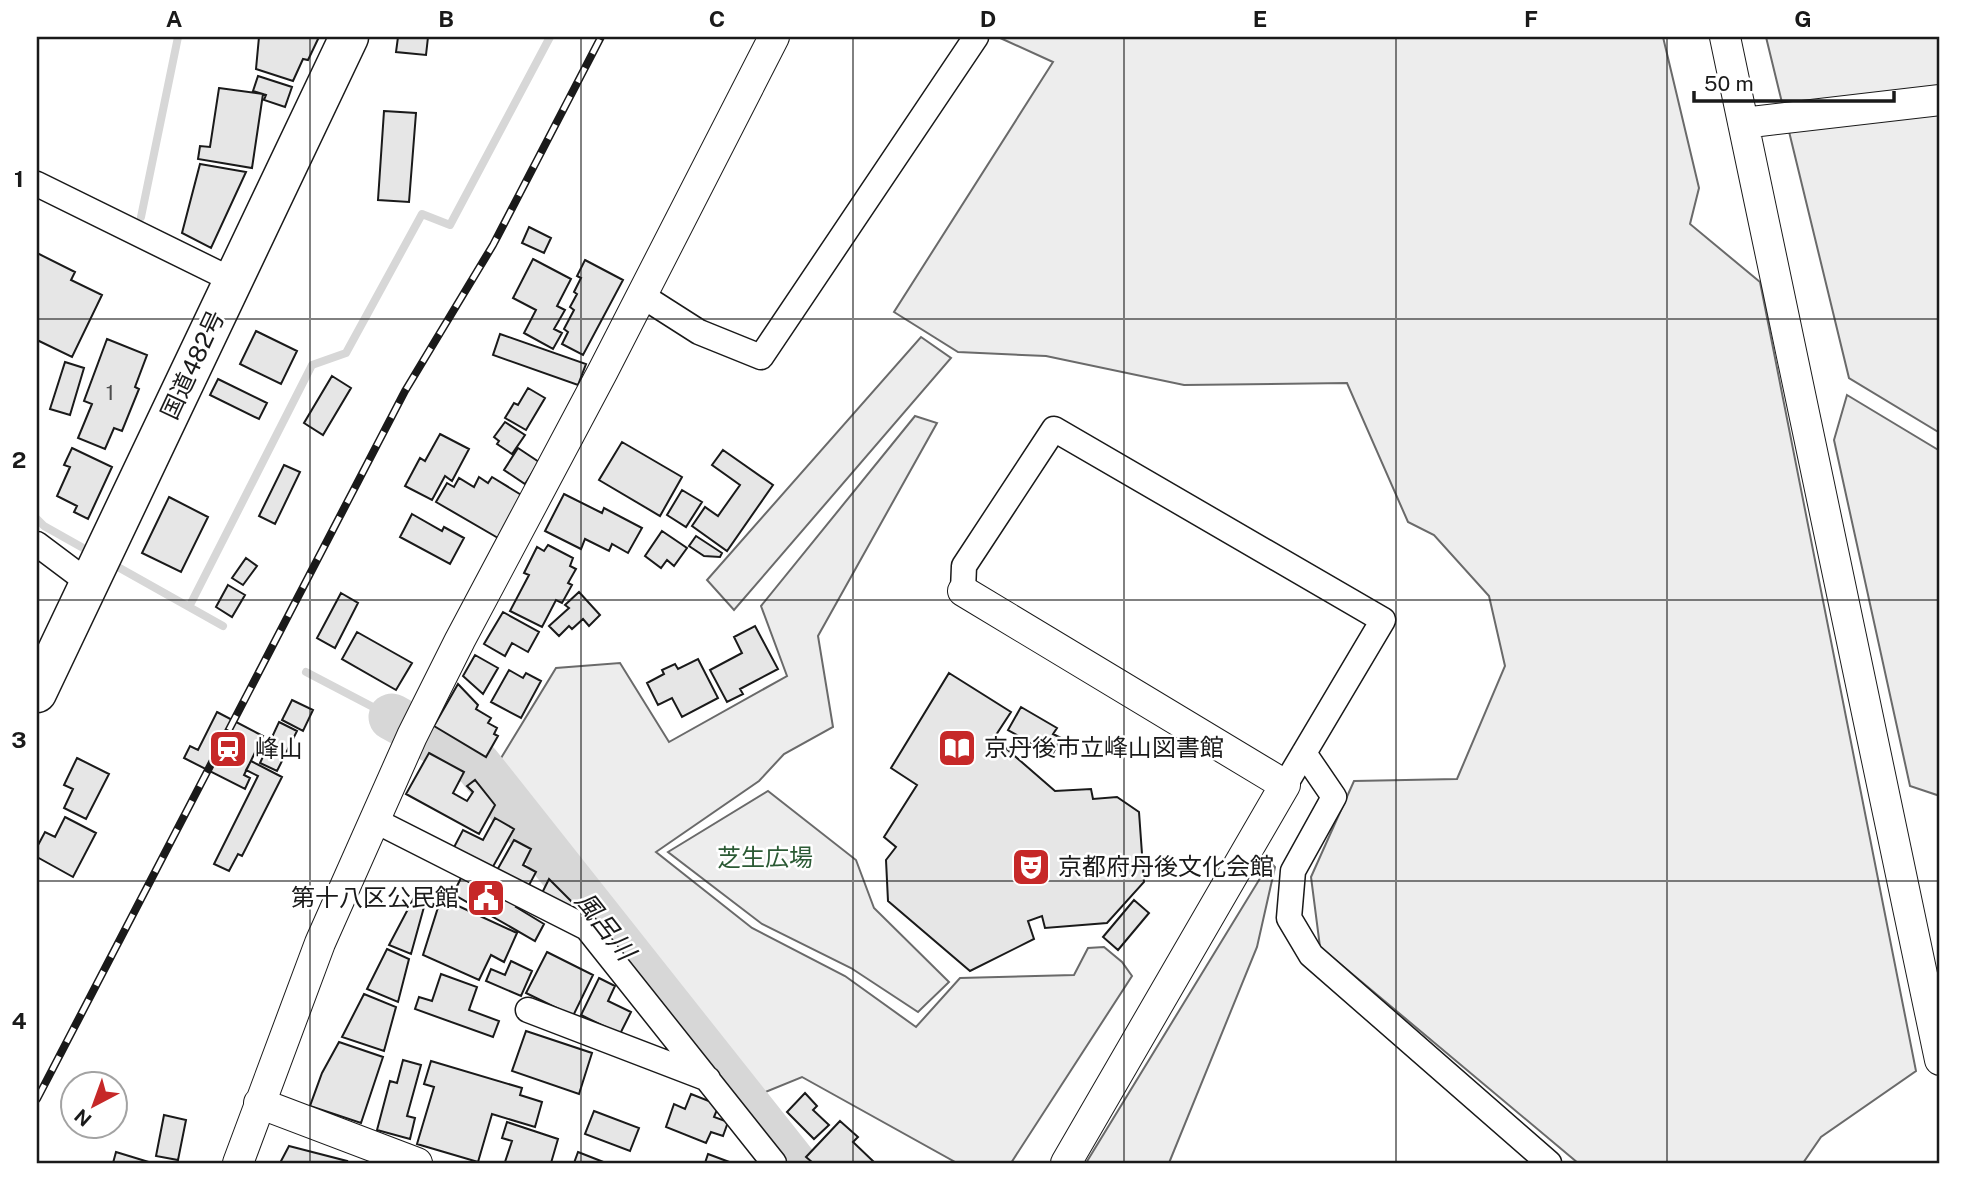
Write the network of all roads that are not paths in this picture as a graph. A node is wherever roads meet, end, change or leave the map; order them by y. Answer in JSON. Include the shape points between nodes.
{"nodes":[{"id":1,"x":349,"y":37,"type":"edge"},
{"id":2,"x":774,"y":37,"type":"edge"},
{"id":3,"x":976,"y":37,"type":"edge"},
{"id":4,"x":1725,"y":37,"type":"edge"},
{"id":5,"x":1940,"y":100,"type":"edge"},
{"id":6,"x":1743,"y":123,"type":"junction"},
{"id":7,"x":37,"y":184,"type":"edge"},
{"id":8,"x":232,"y":280,"type":"junction"},
{"id":9,"x":641,"y":295,"type":"junction"},
{"id":10,"x":37,"y":544,"type":"edge"},
{"id":11,"x":89,"y":583,"type":"junction"},
{"id":12,"x":963,"y":591,"type":"joint"},
{"id":13,"x":37,"y":693,"type":"edge"},
{"id":14,"x":1304,"y":753,"type":"junction"},
{"id":15,"x":1285,"y":785,"type":"junction"},
{"id":16,"x":373,"y":821,"type":"junction"},
{"id":17,"x":528,"y":1010,"type":"dead end"},
{"id":18,"x":1940,"y":1060,"type":"edge"},
{"id":19,"x":708,"y":1079,"type":"junction"},
{"id":20,"x":259,"y":1103,"type":"junction"},
{"id":21,"x":238,"y":1163,"type":"edge"},
{"id":22,"x":417,"y":1163,"type":"edge"},
{"id":23,"x":774,"y":1163,"type":"edge"},
{"id":24,"x":1066,"y":1163,"type":"edge"},
{"id":25,"x":1549,"y":1163,"type":"edge"}],
"edges":[{"from":1,"to":8,"type":"highway","name":"国道482号"},
{"from":2,"to":9,"type":"street"},
{"from":3,"to":9,"type":"street","via":[[761,357],[699,332]]},
{"from":4,"to":6,"type":"street"},
{"from":5,"to":6,"type":"street"},
{"from":6,"to":18,"type":"street"},
{"from":7,"to":8,"type":"street"},
{"from":8,"to":11,"type":"highway","name":"国道482号"},
{"from":9,"to":16,"type":"street","via":[[416,727]]},
{"from":10,"to":11,"type":"street"},
{"from":11,"to":13,"type":"highway","name":"国道482号"},
{"from":12,"to":14,"type":"street","via":[[964,566],[1054,429],[1383,620]]},
{"from":12,"to":15,"type":"street"},
{"from":14,"to":15,"type":"street"},
{"from":14,"to":25,"type":"street","via":[[1334,797],[1293,871],[1289,918],[1311,955]]},
{"from":15,"to":24,"type":"street"},
{"from":16,"to":19,"type":"street","via":[[587,928]]},
{"from":16,"to":20,"type":"street"},
{"from":17,"to":19,"type":"street"},
{"from":19,"to":23,"type":"street"},
{"from":20,"to":21,"type":"street"},
{"from":20,"to":22,"type":"street"}]}
